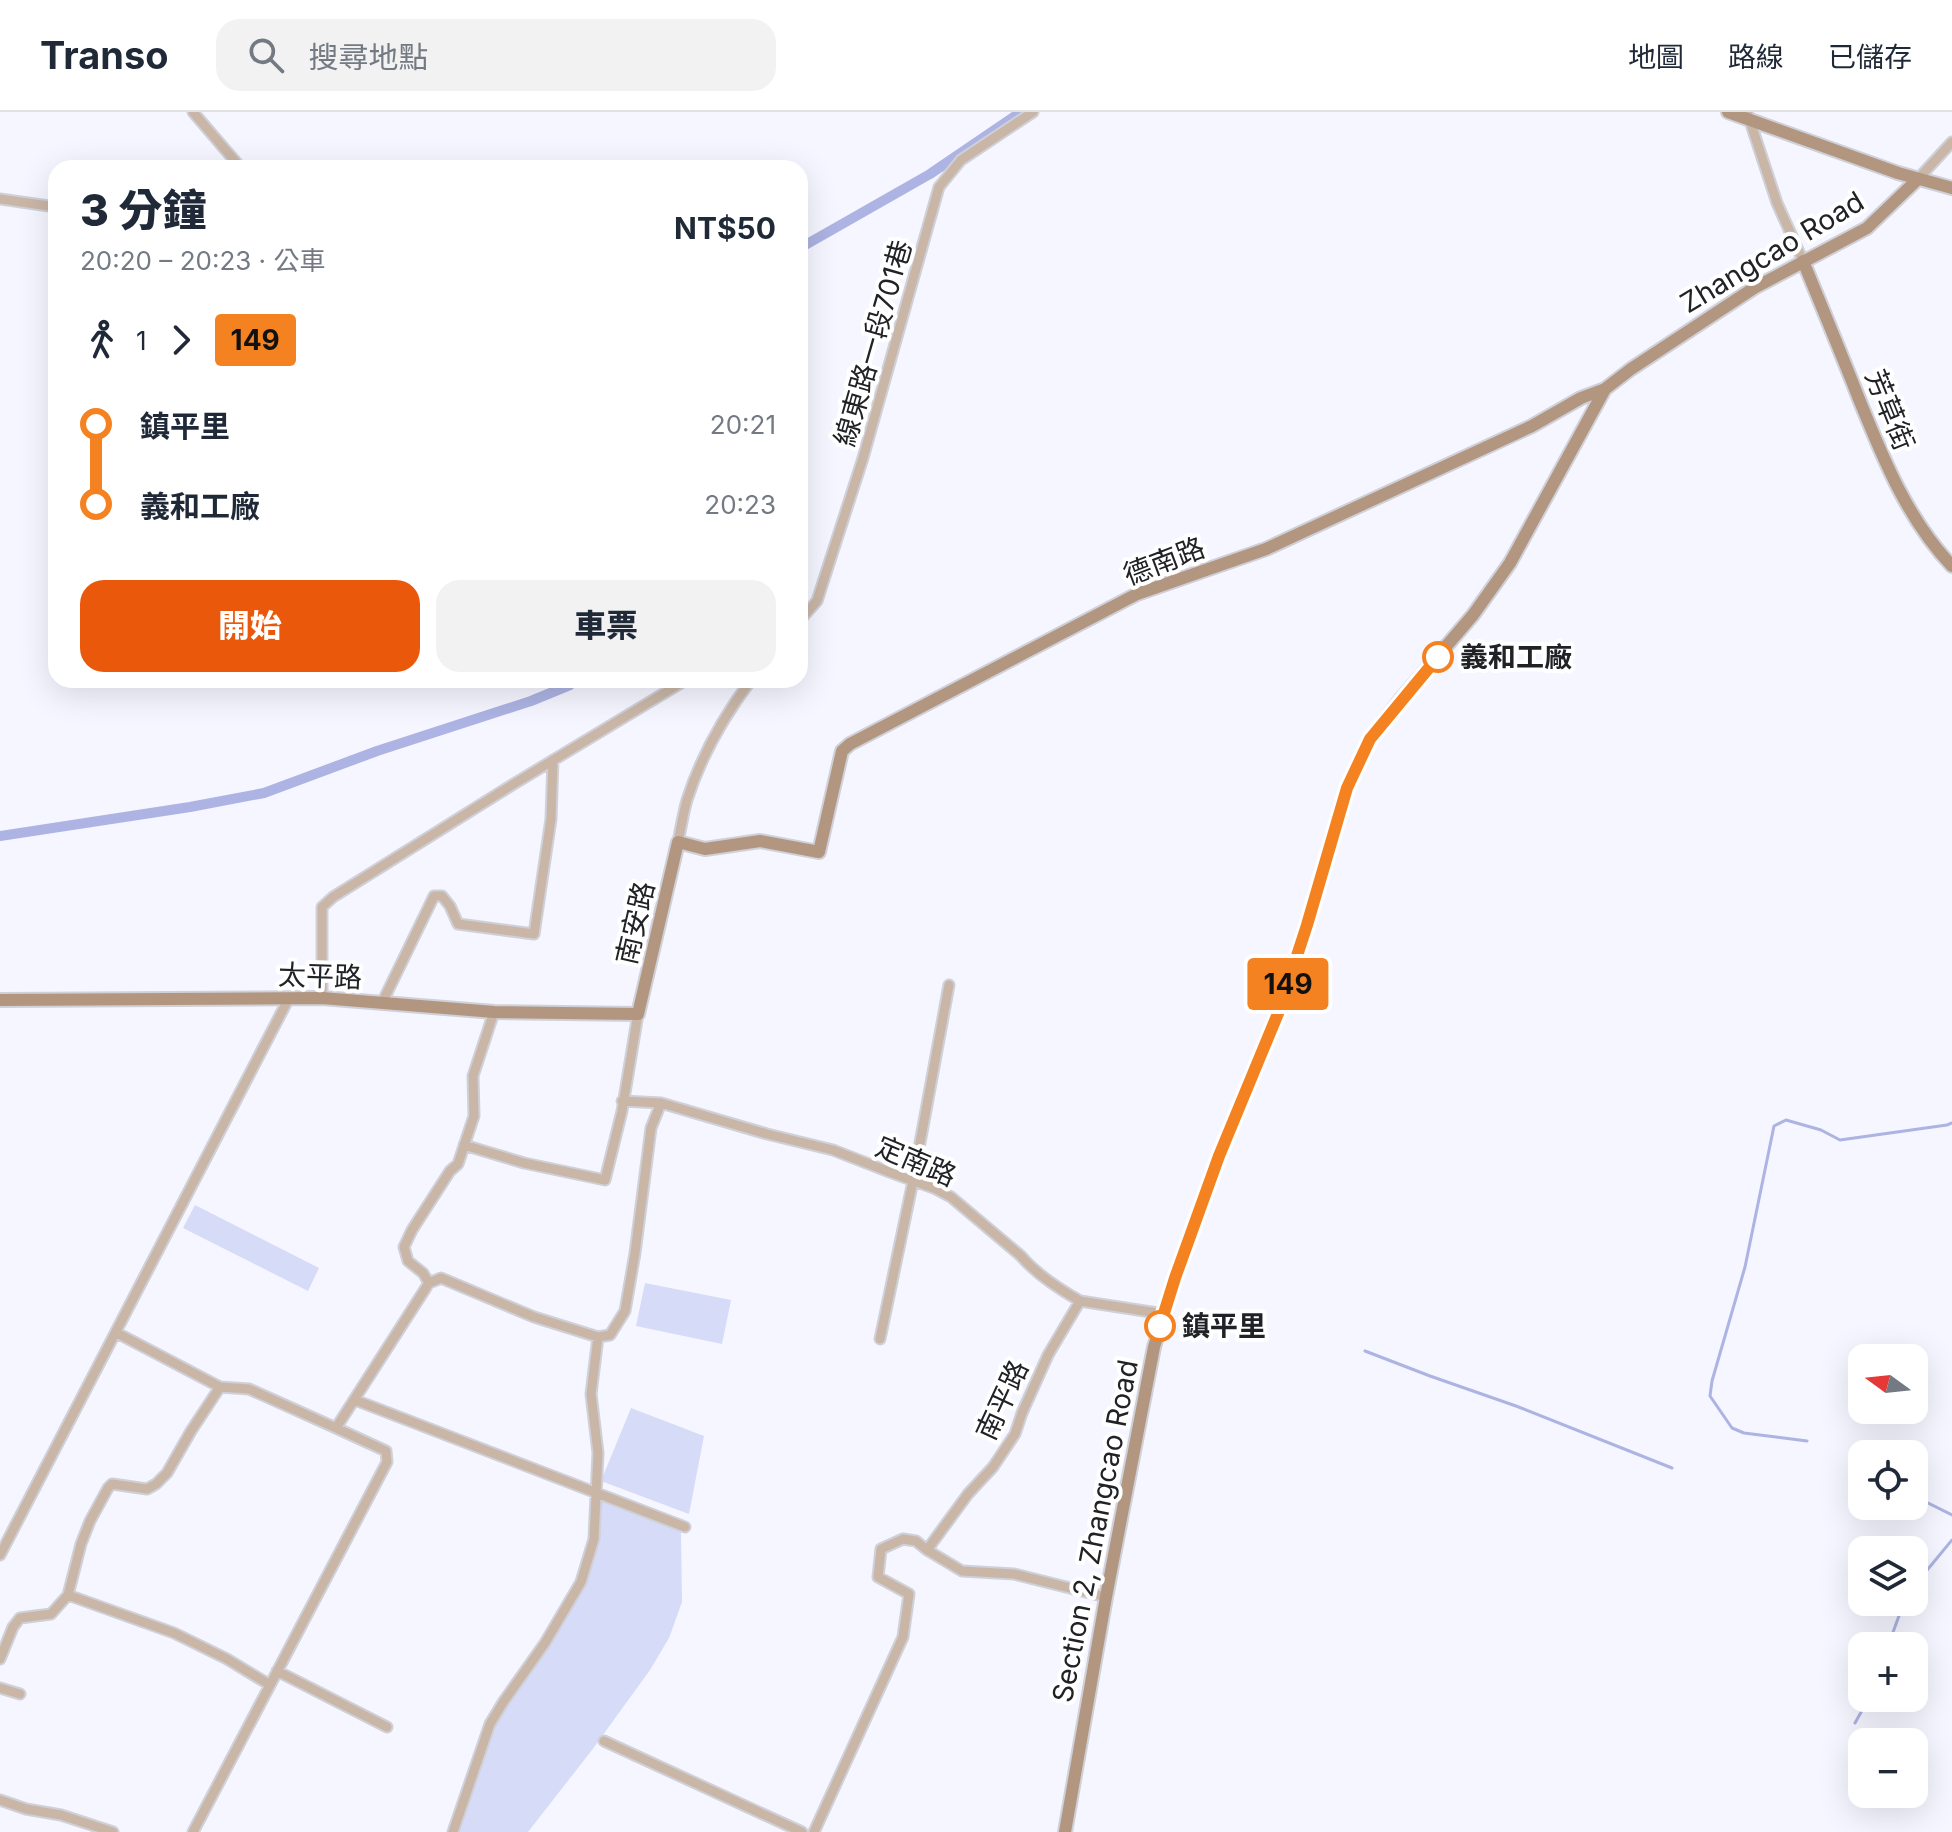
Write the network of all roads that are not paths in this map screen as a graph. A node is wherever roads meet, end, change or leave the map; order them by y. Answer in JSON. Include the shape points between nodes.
{"nodes":[{"id":1,"x":193,"y":112,"type":"edge"},
{"id":2,"x":1033,"y":112,"type":"edge"},
{"id":3,"x":1728,"y":112,"type":"edge"},
{"id":4,"x":1749,"y":116,"type":"edge"},
{"id":5,"x":1952,"y":142,"type":"edge"},
{"id":6,"x":234,"y":160,"type":"edge"},
{"id":7,"x":1918,"y":179,"type":"junction"},
{"id":8,"x":1952,"y":188,"type":"edge"},
{"id":9,"x":0,"y":199,"type":"edge"},
{"id":10,"x":48,"y":206,"type":"edge"},
{"id":11,"x":1803,"y":261,"type":"junction"},
{"id":12,"x":1605,"y":389,"type":"junction"},
{"id":13,"x":1952,"y":566,"type":"edge"},
{"id":14,"x":808,"y":611,"type":"edge"},
{"id":15,"x":671,"y":688,"type":"edge"},
{"id":16,"x":745,"y":688,"type":"edge"},
{"id":17,"x":553,"y":760,"type":"junction"},
{"id":18,"x":678,"y":842,"type":"junction"},
{"id":19,"x":949,"y":985,"type":"dead end"},
{"id":20,"x":289,"y":998,"type":"junction"},
{"id":21,"x":322,"y":998,"type":"junction"},
{"id":22,"x":0,"y":1000,"type":"edge"},
{"id":23,"x":382,"y":1003,"type":"junction"},
{"id":24,"x":494,"y":1012,"type":"junction"},
{"id":25,"x":638,"y":1014,"type":"junction"},
{"id":26,"x":622,"y":1101,"type":"junction"},
{"id":27,"x":661,"y":1103,"type":"junction"},
{"id":28,"x":464,"y":1145,"type":"junction"},
{"id":29,"x":913,"y":1181,"type":"junction"},
{"id":30,"x":429,"y":1283,"type":"junction"},
{"id":31,"x":1080,"y":1301,"type":"junction"},
{"id":32,"x":1164,"y":1314,"type":"junction"},
{"id":33,"x":117,"y":1333,"type":"junction"},
{"id":34,"x":598,"y":1337,"type":"junction"},
{"id":35,"x":880,"y":1339,"type":"dead end"},
{"id":36,"x":220,"y":1387,"type":"junction"},
{"id":37,"x":355,"y":1400,"type":"junction"},
{"id":38,"x":336,"y":1428,"type":"junction"},
{"id":39,"x":596,"y":1493,"type":"junction"},
{"id":40,"x":685,"y":1527,"type":"dead end"},
{"id":41,"x":927,"y":1550,"type":"junction"},
{"id":42,"x":0,"y":1555,"type":"edge"},
{"id":43,"x":68,"y":1595,"type":"junction"},
{"id":44,"x":1106,"y":1597,"type":"junction"},
{"id":45,"x":0,"y":1659,"type":"edge"},
{"id":46,"x":277,"y":1672,"type":"junction"},
{"id":47,"x":270,"y":1685,"type":"junction"},
{"id":48,"x":0,"y":1688,"type":"edge"},
{"id":49,"x":20,"y":1694,"type":"dead end"},
{"id":50,"x":387,"y":1727,"type":"dead end"},
{"id":51,"x":604,"y":1741,"type":"dead end"},
{"id":52,"x":0,"y":1800,"type":"edge"},
{"id":53,"x":113,"y":1832,"type":"edge"},
{"id":54,"x":193,"y":1832,"type":"edge"},
{"id":55,"x":453,"y":1832,"type":"edge"},
{"id":56,"x":802,"y":1832,"type":"edge"},
{"id":57,"x":814,"y":1832,"type":"edge"},
{"id":58,"x":1065,"y":1832,"type":"edge"}],
"edges":[{"from":1,"to":6,"type":"street"},
{"from":2,"to":14,"type":"street","name":"線東路一段701巷","via":[[961,160],[939,187],[863,458],[817,601]]},
{"from":3,"to":4,"type":"street"},
{"from":4,"to":7,"type":"street"},
{"from":4,"to":11,"type":"street","via":[[1777,203]]},
{"from":5,"to":7,"type":"street","name":"Zhangcao Road"},
{"from":7,"to":8,"type":"street"},
{"from":7,"to":11,"type":"street","name":"Zhangcao Road","via":[[1867,228]]},
{"from":9,"to":10,"type":"street"},
{"from":11,"to":12,"type":"street","name":"Zhangcao Road","via":[[1693,327]]},
{"from":11,"to":13,"type":"street","name":"芳草街","via":[[1885,462],[1917,521]]},
{"from":12,"to":18,"type":"street","name":"德南路","via":[[1266,549],[1137,594],[850,744],[842,751],[819,852],[760,841],[705,849]]},
{"from":12,"to":32,"type":"street","name":"Section 2, Zhangcao Road","via":[[1495,585],[1359,759],[1279,1011],[1219,1156]]},
{"from":15,"to":17,"type":"street"},
{"from":16,"to":18,"type":"street","via":[[702,763]]},
{"from":17,"to":21,"type":"street","via":[[322,907]]},
{"from":17,"to":23,"type":"street","via":[[551,819],[534,934],[458,924],[442,896],[434,896]]},
{"from":18,"to":25,"type":"street","name":"南安路"},
{"from":19,"to":29,"type":"street"},
{"from":20,"to":21,"type":"street","name":"太平路"},
{"from":20,"to":22,"type":"street","name":"太平路"},
{"from":20,"to":33,"type":"street"},
{"from":21,"to":23,"type":"street","name":"太平路"},
{"from":23,"to":24,"type":"street","name":"太平路"},
{"from":24,"to":25,"type":"street","name":"太平路"},
{"from":24,"to":28,"type":"street","via":[[473,1076],[474,1116]]},
{"from":25,"to":26,"type":"street"},
{"from":26,"to":27,"type":"street","name":"定南路"},
{"from":26,"to":28,"type":"street","via":[[605,1180]]},
{"from":27,"to":29,"type":"street","name":"定南路","via":[[833,1150]]},
{"from":27,"to":34,"type":"street","via":[[651,1128],[625,1311],[610,1335]]},
{"from":28,"to":30,"type":"street","via":[[458,1164],[404,1247],[408,1261]]},
{"from":29,"to":31,"type":"street","name":"定南路","via":[[951,1197]]},
{"from":29,"to":35,"type":"street"},
{"from":30,"to":34,"type":"street","via":[[441,1278]]},
{"from":30,"to":37,"type":"street"},
{"from":31,"to":32,"type":"street","name":"定南路"},
{"from":31,"to":41,"type":"street","name":"南平路","via":[[1048,1355],[1015,1434]]},
{"from":32,"to":44,"type":"street","name":"Section 2, Zhangcao Road"},
{"from":33,"to":36,"type":"street"},
{"from":33,"to":42,"type":"street"},
{"from":34,"to":39,"type":"street","via":[[591,1394],[598,1453]]},
{"from":36,"to":38,"type":"street","via":[[249,1389]]},
{"from":36,"to":43,"type":"street","via":[[156,1484],[147,1489],[112,1484],[108,1488],[81,1544]]},
{"from":37,"to":38,"type":"street"},
{"from":37,"to":39,"type":"street"},
{"from":38,"to":46,"type":"street","via":[[386,1451],[387,1462]]},
{"from":39,"to":40,"type":"street"},
{"from":39,"to":55,"type":"street","via":[[594,1539],[581,1582],[490,1724]]},
{"from":41,"to":44,"type":"street","via":[[962,1571],[1014,1574]]},
{"from":41,"to":57,"type":"street","via":[[903,1539],[881,1549],[878,1577],[909,1594],[903,1637]]},
{"from":43,"to":45,"type":"street","via":[[51,1614],[20,1618]]},
{"from":43,"to":47,"type":"street","via":[[174,1633]]},
{"from":44,"to":58,"type":"street","name":"Section 2, Zhangcao Road"},
{"from":46,"to":47,"type":"street"},
{"from":46,"to":50,"type":"street"},
{"from":47,"to":54,"type":"street"},
{"from":48,"to":49,"type":"street"},
{"from":51,"to":56,"type":"street"},
{"from":52,"to":53,"type":"street"}]}
